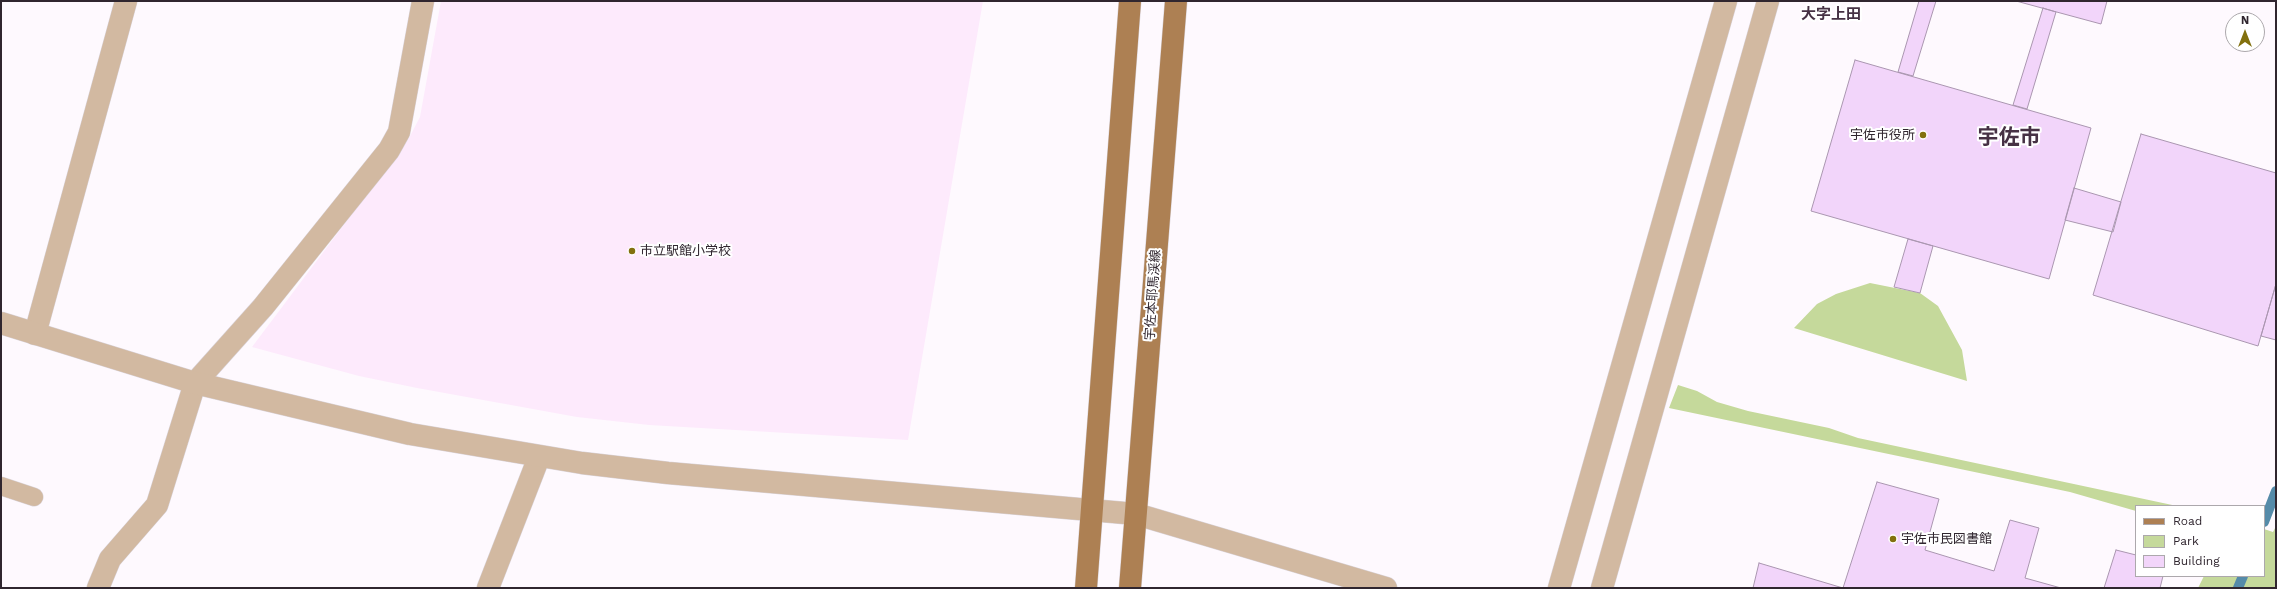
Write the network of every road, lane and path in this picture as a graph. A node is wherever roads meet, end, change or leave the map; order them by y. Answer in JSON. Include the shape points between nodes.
{"nodes":[{"id":1,"x":126,"y":1,"type":"edge"},
{"id":2,"x":423,"y":1,"type":"edge"},
{"id":3,"x":1130,"y":1,"type":"edge"},
{"id":4,"x":1176,"y":1,"type":"edge"},
{"id":5,"x":1726,"y":1,"type":"edge"},
{"id":6,"x":1768,"y":1,"type":"edge"},
{"id":7,"x":1,"y":323,"type":"edge"},
{"id":8,"x":35,"y":334,"type":"junction"},
{"id":9,"x":195,"y":382,"type":"junction"},
{"id":10,"x":539,"y":456,"type":"junction"},
{"id":11,"x":1,"y":486,"type":"edge"},
{"id":12,"x":34,"y":497,"type":"dead end"},
{"id":13,"x":1092,"y":509,"type":"junction"},
{"id":14,"x":1136,"y":514,"type":"junction"},
{"id":15,"x":98,"y":588,"type":"edge"},
{"id":16,"x":488,"y":588,"type":"edge"},
{"id":17,"x":1086,"y":588,"type":"edge"},
{"id":18,"x":1130,"y":588,"type":"edge"},
{"id":19,"x":1386,"y":588,"type":"edge"},
{"id":20,"x":1559,"y":588,"type":"edge"},
{"id":21,"x":1602,"y":588,"type":"edge"}],
"edges":[{"from":1,"to":8,"type":"street"},
{"from":2,"to":9,"type":"street","via":[[399,132],[389,150],[263,308]]},
{"from":3,"to":13,"type":"main road"},
{"from":4,"to":14,"type":"main road","name":"宇佐本耶馬渓線"},
{"from":5,"to":20,"type":"street"},
{"from":6,"to":21,"type":"street"},
{"from":7,"to":8,"type":"street"},
{"from":8,"to":9,"type":"street"},
{"from":9,"to":10,"type":"street","via":[[410,434]]},
{"from":9,"to":15,"type":"street","via":[[157,505],[110,559]]},
{"from":10,"to":13,"type":"street","via":[[668,473]]},
{"from":10,"to":16,"type":"street"},
{"from":11,"to":12,"type":"lane"},
{"from":13,"to":14,"type":"street"},
{"from":13,"to":17,"type":"main road"},
{"from":14,"to":18,"type":"main road","name":"宇佐本耶馬渓線"},
{"from":14,"to":19,"type":"street"}]}
